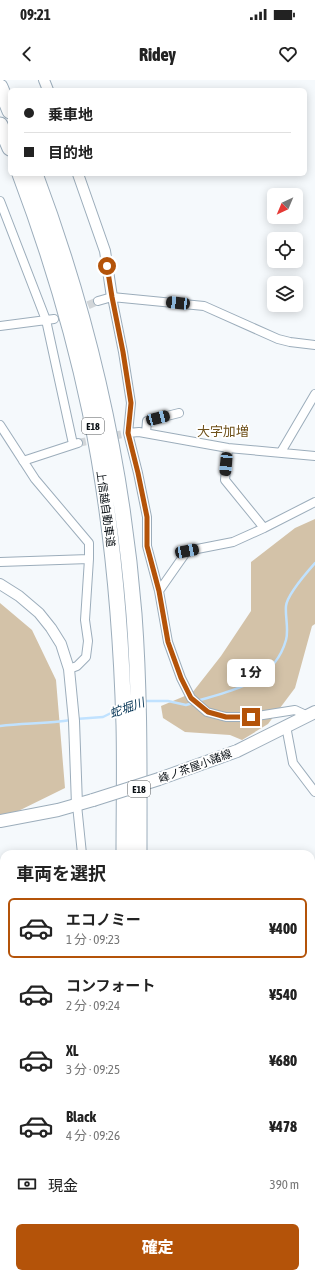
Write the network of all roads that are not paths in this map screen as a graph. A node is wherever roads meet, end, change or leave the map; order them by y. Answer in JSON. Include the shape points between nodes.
{"nodes":[{"id":1,"x":0,"y":87,"type":"edge"},
{"id":2,"x":8,"y":106,"type":"edge"},
{"id":3,"x":0,"y":125,"type":"edge"},
{"id":4,"x":8,"y":143,"type":"edge"},
{"id":5,"x":21,"y":176,"type":"edge"},
{"id":6,"x":36,"y":176,"type":"edge"},
{"id":7,"x":79,"y":176,"type":"edge"},
{"id":8,"x":0,"y":201,"type":"edge"},
{"id":9,"x":112,"y":297,"type":"junction"},
{"id":10,"x":98,"y":302,"type":"tunnel mouth"},
{"id":11,"x":50,"y":320,"type":"junction"},
{"id":12,"x":0,"y":326,"type":"edge"},
{"id":13,"x":315,"y":345,"type":"edge"},
{"id":14,"x":315,"y":394,"type":"edge"},
{"id":15,"x":179,"y":413,"type":"dead end"},
{"id":16,"x":0,"y":425,"type":"edge"},
{"id":17,"x":128,"y":433,"type":"junction"},
{"id":18,"x":146,"y":433,"type":"junction"},
{"id":19,"x":228,"y":448,"type":"junction"},
{"id":20,"x":281,"y":452,"type":"junction"},
{"id":21,"x":315,"y":456,"type":"edge"},
{"id":22,"x":23,"y":460,"type":"junction"},
{"id":23,"x":315,"y":502,"type":"edge"},
{"id":24,"x":264,"y":528,"type":"junction"},
{"id":25,"x":89,"y":559,"type":"junction"},
{"id":26,"x":0,"y":562,"type":"edge"},
{"id":27,"x":0,"y":584,"type":"edge"},
{"id":28,"x":159,"y":591,"type":"junction"},
{"id":29,"x":68,"y":669,"type":"junction"},
{"id":30,"x":312,"y":714,"type":"edge"},
{"id":31,"x":286,"y":726,"type":"junction"},
{"id":32,"x":315,"y":792,"type":"edge"},
{"id":33,"x":76,"y":805,"type":"junction"},
{"id":34,"x":0,"y":821,"type":"edge"},
{"id":35,"x":82,"y":850,"type":"edge"},
{"id":36,"x":124,"y":850,"type":"edge"},
{"id":37,"x":139,"y":850,"type":"edge"}],
"edges":[{"from":1,"to":2,"type":"highway"},
{"from":3,"to":4,"type":"highway"},
{"from":5,"to":36,"type":"highway","name":"上信越自動車道","number":"E18","via":[[54,272],[73,341],[90,410],[103,482],[118,617],[124,724]]},
{"from":6,"to":37,"type":"highway","name":"上信越自動車道","number":"E18","via":[[68,268],[103,404],[117,474],[134,614],[139,723]]},
{"from":7,"to":9,"type":"street","via":[[105,251]]},
{"from":8,"to":11,"type":"street"},
{"from":9,"to":10,"type":"street"},
{"from":9,"to":13,"type":"street","via":[[204,306],[278,339]]},
{"from":9,"to":17,"type":"street","via":[[131,403]]},
{"from":11,"to":12,"type":"street"},
{"from":11,"to":22,"type":"street","via":[[76,444]]},
{"from":14,"to":20,"type":"street"},
{"from":15,"to":18,"type":"street","via":[[147,421]]},
{"from":16,"to":22,"type":"street"},
{"from":17,"to":18,"type":"street"},
{"from":17,"to":28,"type":"street","via":[[147,517],[147,546]]},
{"from":18,"to":19,"type":"street"},
{"from":19,"to":20,"type":"street"},
{"from":19,"to":24,"type":"street","via":[[225,480]]},
{"from":20,"to":21,"type":"street"},
{"from":22,"to":25,"type":"street","via":[[35,479],[89,543]]},
{"from":23,"to":24,"type":"street"},
{"from":24,"to":28,"type":"street","via":[[233,542],[187,551]]},
{"from":25,"to":26,"type":"street"},
{"from":25,"to":29,"type":"street","via":[[85,620],[88,641],[86,657],[77,666]]},
{"from":27,"to":29,"type":"street","via":[[39,613],[60,644]]},
{"from":28,"to":30,"type":"street","via":[[168,642],[181,678],[191,698],[208,712],[226,717],[251,717],[296,710]]},
{"from":29,"to":33,"type":"street","via":[[74,721]]},
{"from":30,"to":31,"type":"main road","name":"峰ノ茶屋小諸線"},
{"from":31,"to":32,"type":"street","via":[[293,763]]},
{"from":31,"to":33,"type":"main road","name":"峰ノ茶屋小諸線","bridge":true,"via":[[237,751]]},
{"from":33,"to":34,"type":"main road","name":"峰ノ茶屋小諸線"},
{"from":33,"to":35,"type":"street"}]}
